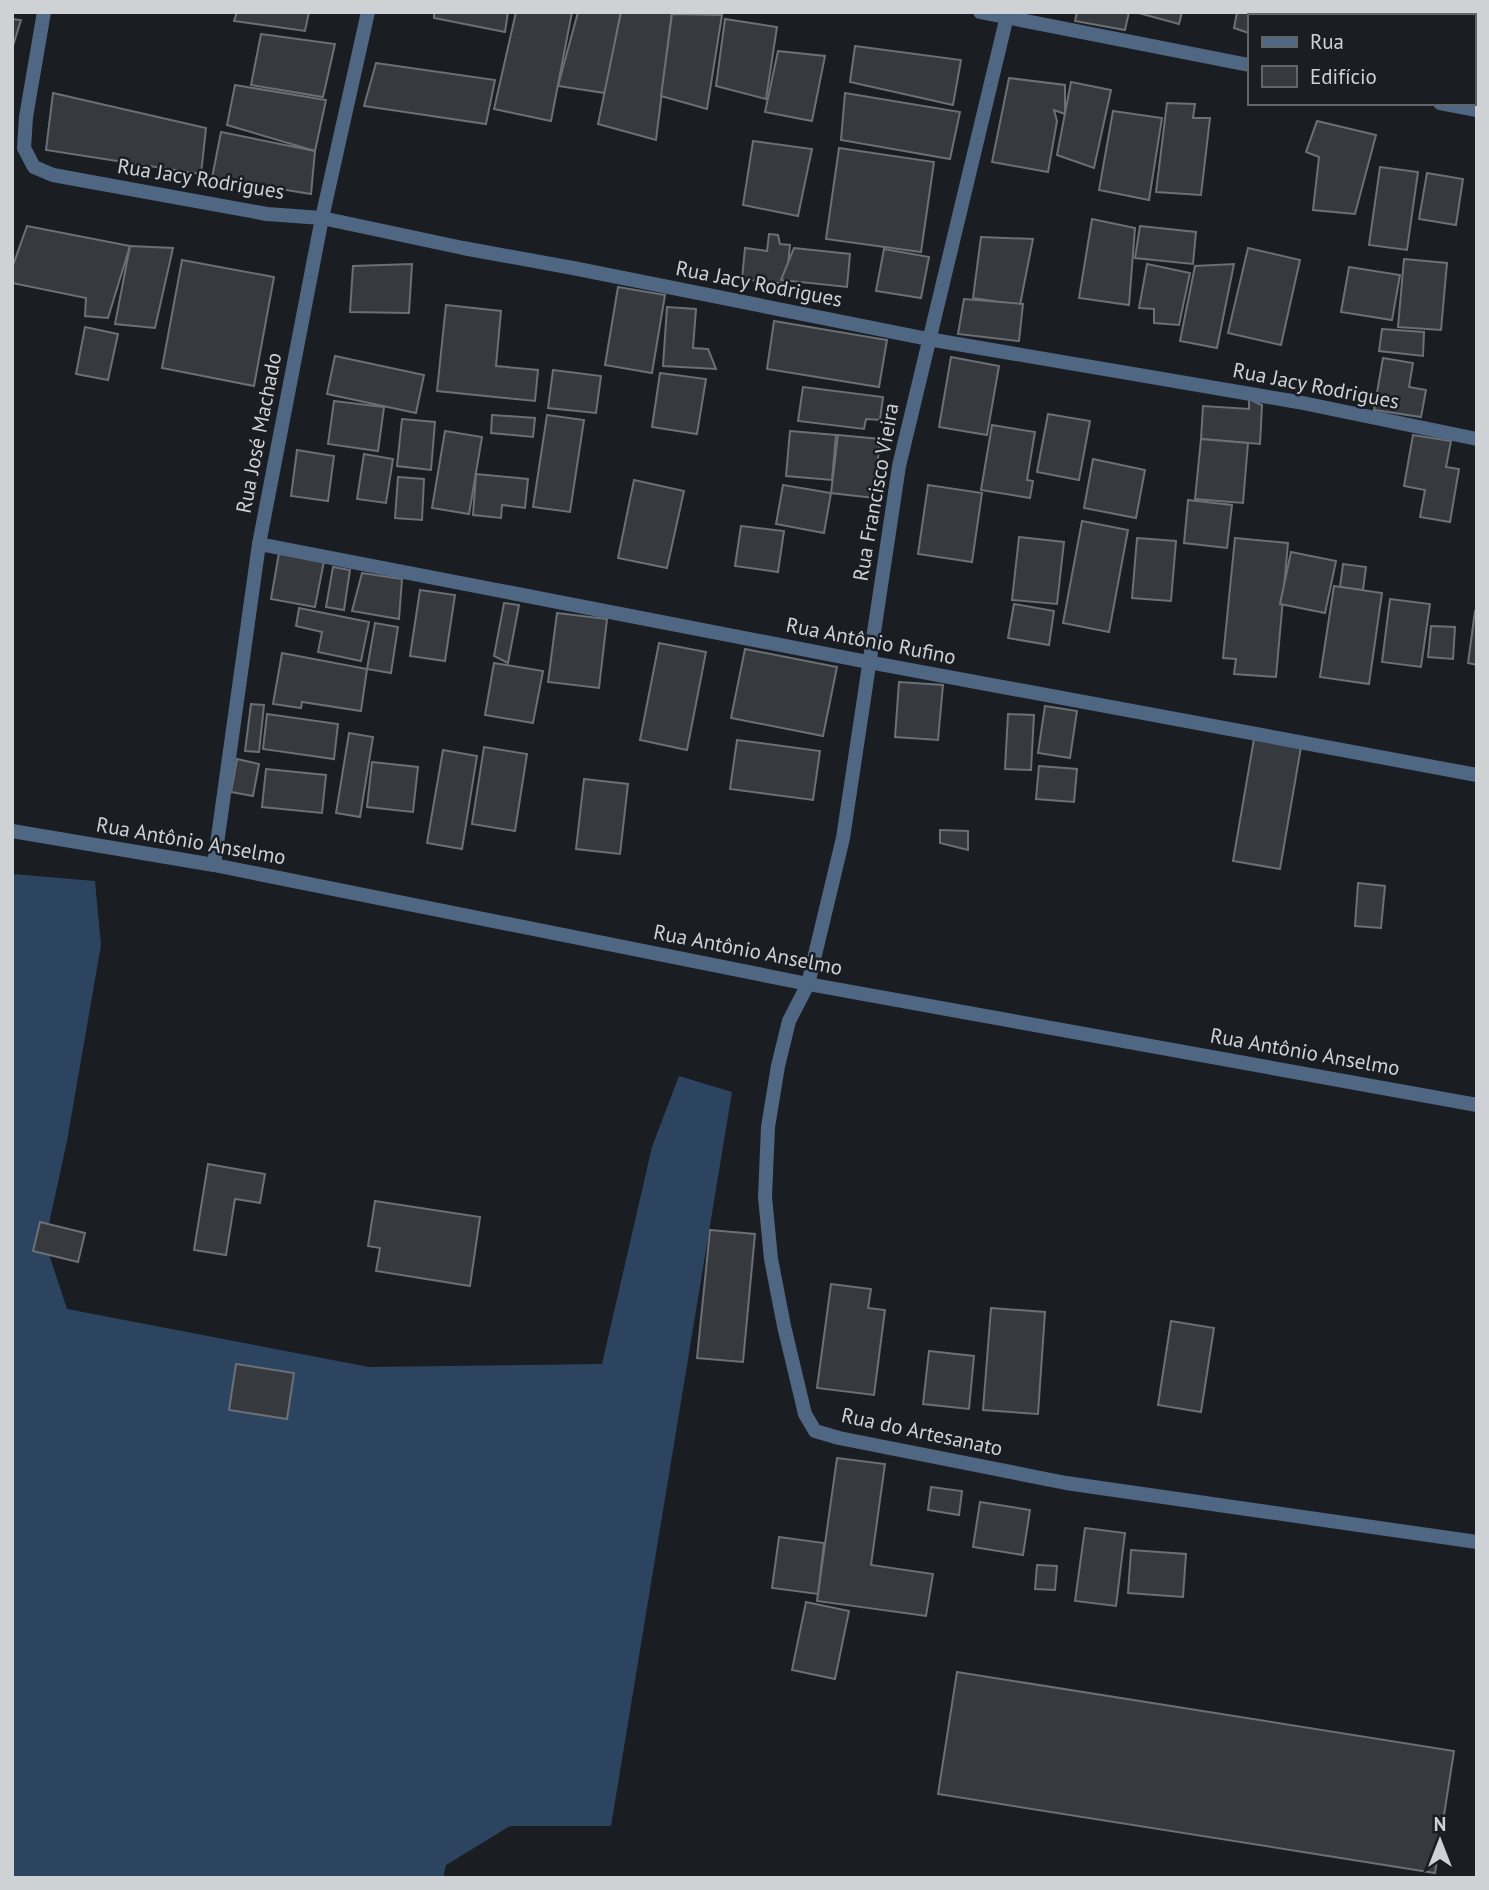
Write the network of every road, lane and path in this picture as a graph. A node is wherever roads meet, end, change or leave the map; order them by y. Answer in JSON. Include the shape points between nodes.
{"nodes":[{"id":1,"x":44,"y":12,"type":"edge"},
{"id":2,"x":368,"y":12,"type":"edge"},
{"id":3,"x":980,"y":12,"type":"edge"},
{"id":4,"x":1008,"y":15,"type":"edge"},
{"id":5,"x":1248,"y":65,"type":"edge"},
{"id":6,"x":1451,"y":105,"type":"edge"},
{"id":7,"x":1477,"y":110,"type":"edge"},
{"id":8,"x":322,"y":218,"type":"junction"},
{"id":9,"x":928,"y":339,"type":"junction"},
{"id":10,"x":1477,"y":439,"type":"edge"},
{"id":11,"x":259,"y":544,"type":"junction"},
{"id":12,"x":868,"y":662,"type":"junction"},
{"id":13,"x":1477,"y":775,"type":"edge"},
{"id":14,"x":12,"y":831,"type":"edge"},
{"id":15,"x":214,"y":865,"type":"junction"},
{"id":16,"x":808,"y":984,"type":"junction"},
{"id":17,"x":1477,"y":1105,"type":"edge"},
{"id":18,"x":1477,"y":1542,"type":"edge"}],
"edges":[{"from":1,"to":8,"type":"street","name":"Rua Jacy Rodrigues","via":[[23,148],[34,167],[69,180],[267,214]]},
{"from":2,"to":8,"type":"street","name":"Rua José Machado"},
{"from":3,"to":4,"type":"street"},
{"from":4,"to":5,"type":"street"},
{"from":4,"to":9,"type":"street","name":"Rua Francisco Vieira"},
{"from":6,"to":7,"type":"street"},
{"from":8,"to":9,"type":"street","name":"Rua Jacy Rodrigues"},
{"from":8,"to":11,"type":"street","name":"Rua José Machado"},
{"from":9,"to":10,"type":"street","name":"Rua Jacy Rodrigues","via":[[1298,402]]},
{"from":9,"to":12,"type":"street","name":"Rua Francisco Vieira","via":[[899,466]]},
{"from":11,"to":12,"type":"street","name":"Rua Antônio Rufino"},
{"from":11,"to":15,"type":"street","name":"Rua José Machado"},
{"from":12,"to":13,"type":"street","name":"Rua Antônio Rufino"},
{"from":12,"to":16,"type":"street","name":"Rua Francisco Vieira","via":[[843,838]]},
{"from":14,"to":15,"type":"street","name":"Rua Antônio Anselmo"},
{"from":15,"to":16,"type":"street","name":"Rua Antônio Anselmo"},
{"from":16,"to":17,"type":"street","name":"Rua Antônio Anselmo"},
{"from":16,"to":18,"type":"street","name":"Rua do Artesanato","via":[[789,1021],[778,1066],[768,1127],[765,1197],[783,1326],[805,1414],[815,1431],[1066,1483]]}]}
